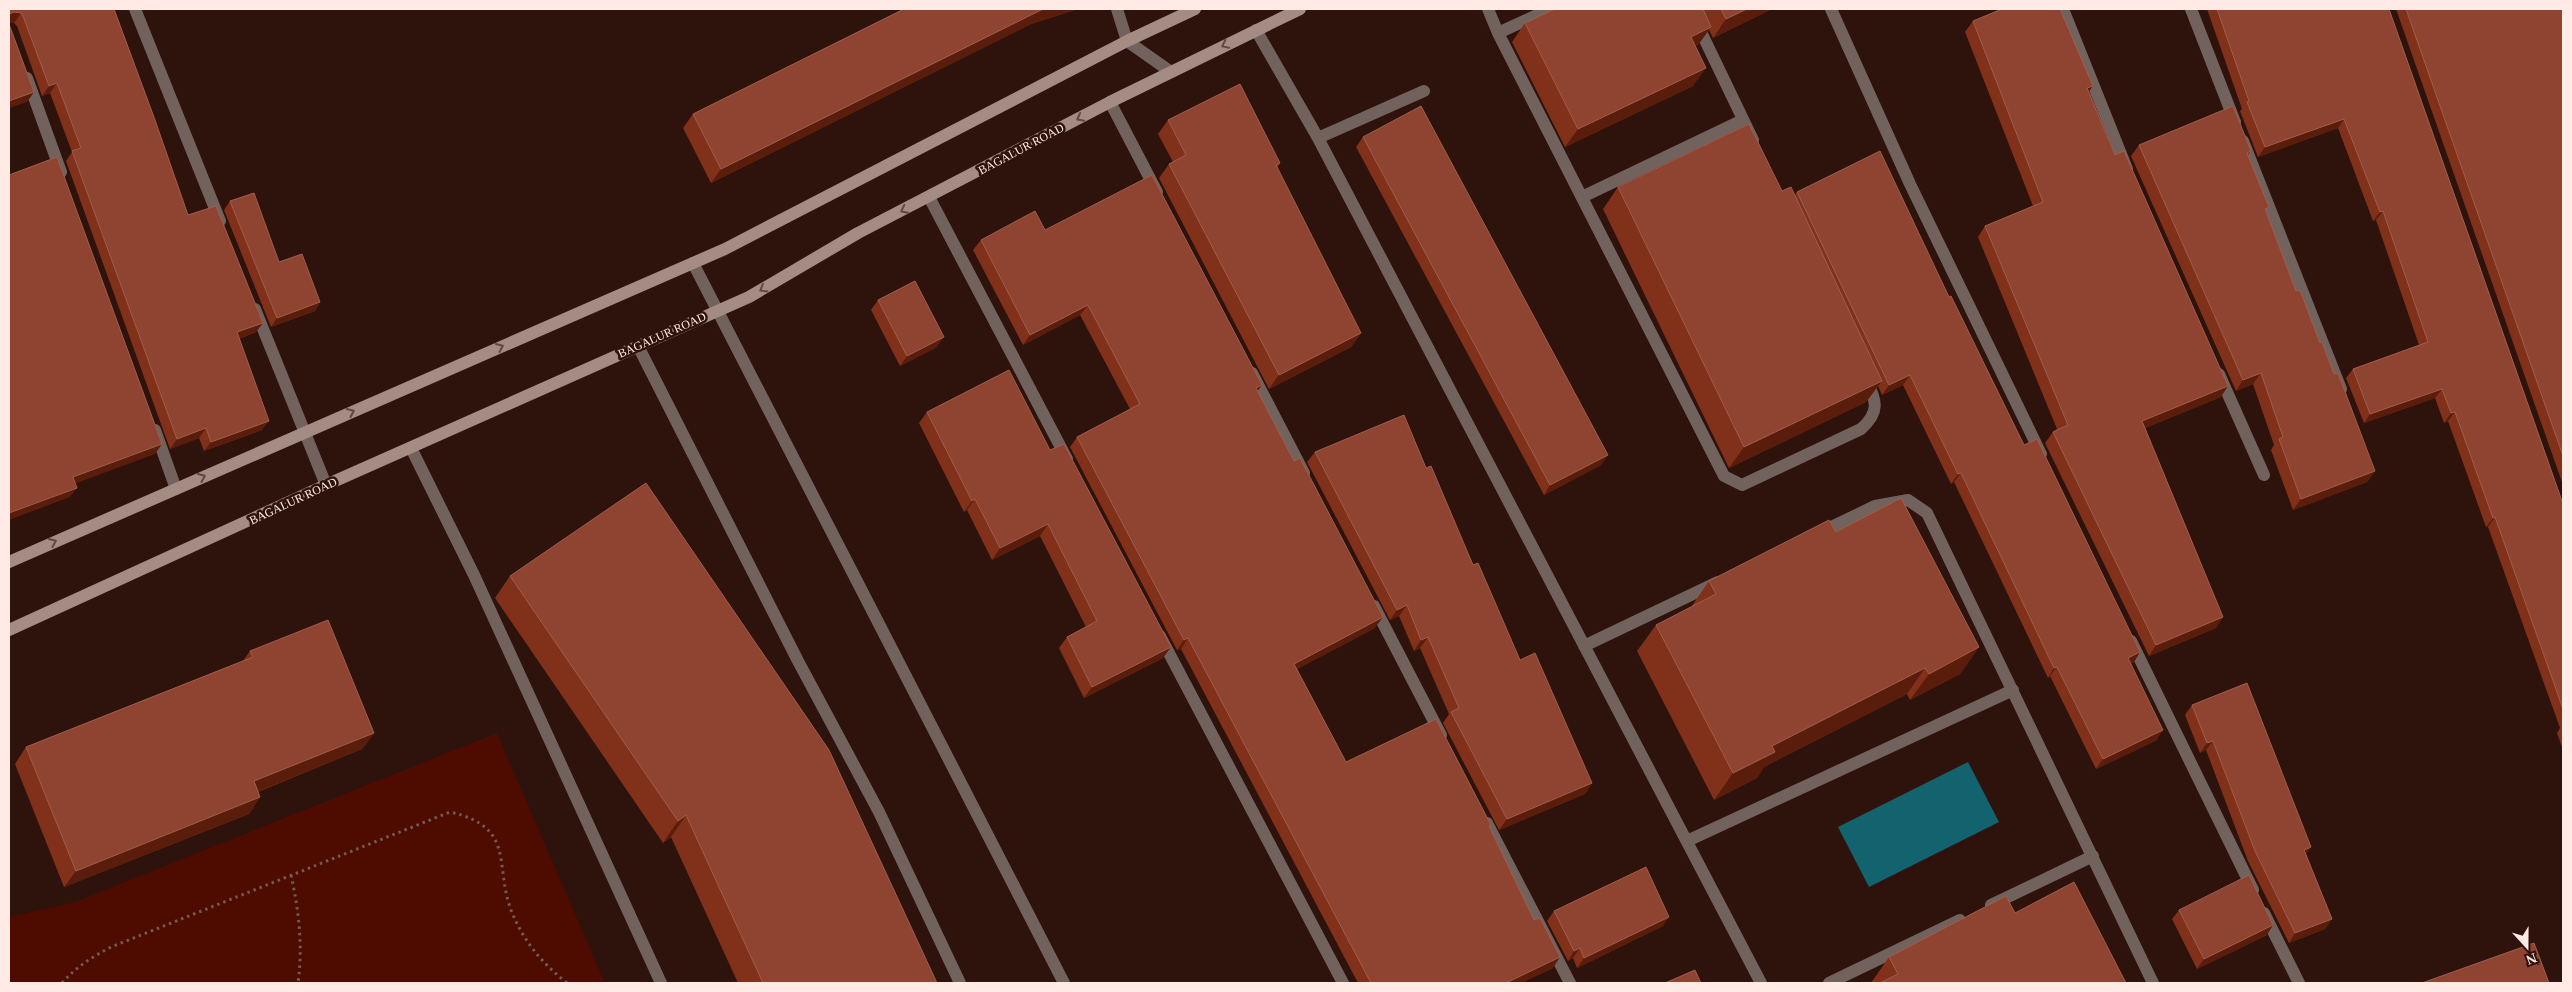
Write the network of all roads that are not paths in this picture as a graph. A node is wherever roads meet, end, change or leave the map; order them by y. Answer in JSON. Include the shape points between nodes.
{"nodes":[{"id":1,"x":135,"y":9,"type":"edge"},
{"id":2,"x":1117,"y":9,"type":"edge"},
{"id":3,"x":1195,"y":9,"type":"edge"},
{"id":4,"x":1300,"y":9,"type":"edge"},
{"id":5,"x":1488,"y":9,"type":"edge"},
{"id":6,"x":1550,"y":9,"type":"edge"},
{"id":7,"x":1690,"y":9,"type":"edge"},
{"id":8,"x":1831,"y":9,"type":"edge"},
{"id":9,"x":2063,"y":9,"type":"edge"},
{"id":10,"x":2191,"y":9,"type":"edge"},
{"id":11,"x":1256,"y":30,"type":"junction"},
{"id":12,"x":1498,"y":33,"type":"junction"},
{"id":13,"x":1127,"y":41,"type":"junction"},
{"id":14,"x":22,"y":66,"type":"edge"},
{"id":15,"x":1171,"y":72,"type":"junction"},
{"id":16,"x":1424,"y":91,"type":"dead end"},
{"id":17,"x":1110,"y":102,"type":"junction"},
{"id":18,"x":1744,"y":120,"type":"junction"},
{"id":19,"x":1318,"y":138,"type":"junction"},
{"id":20,"x":1760,"y":156,"type":"edge"},
{"id":21,"x":2134,"y":184,"type":"edge"},
{"id":22,"x":67,"y":188,"type":"edge"},
{"id":23,"x":929,"y":197,"type":"junction"},
{"id":24,"x":1582,"y":197,"type":"junction"},
{"id":25,"x":1165,"y":207,"type":"edge"},
{"id":26,"x":223,"y":230,"type":"edge"},
{"id":27,"x":693,"y":263,"type":"junction"},
{"id":28,"x":249,"y":294,"type":"edge"},
{"id":29,"x":716,"y":311,"type":"junction"},
{"id":30,"x":638,"y":346,"type":"junction"},
{"id":31,"x":1248,"y":365,"type":"edge"},
{"id":32,"x":2215,"y":366,"type":"edge"},
{"id":33,"x":1863,"y":371,"type":"edge"},
{"id":34,"x":2344,"y":397,"type":"edge"},
{"id":35,"x":149,"y":414,"type":"edge"},
{"id":36,"x":304,"y":433,"type":"junction"},
{"id":37,"x":411,"y":448,"type":"junction"},
{"id":38,"x":2047,"y":467,"type":"edge"},
{"id":39,"x":1073,"y":471,"type":"edge"},
{"id":40,"x":2264,"y":475,"type":"dead end"},
{"id":41,"x":326,"y":485,"type":"junction"},
{"id":42,"x":1312,"y":487,"type":"edge"},
{"id":43,"x":176,"y":489,"type":"junction"},
{"id":44,"x":1804,"y":540,"type":"edge"},
{"id":45,"x":10,"y":559,"type":"edge"},
{"id":46,"x":1725,"y":578,"type":"edge"},
{"id":47,"x":1366,"y":592,"type":"edge"},
{"id":48,"x":1152,"y":621,"type":"edge"},
{"id":49,"x":2124,"y":626,"type":"edge"},
{"id":50,"x":9,"y":630,"type":"edge"},
{"id":51,"x":1584,"y":646,"type":"junction"},
{"id":52,"x":2013,"y":690,"type":"junction"},
{"id":53,"x":1448,"y":749,"type":"edge"},
{"id":54,"x":1480,"y":810,"type":"edge"},
{"id":55,"x":1687,"y":841,"type":"junction"},
{"id":56,"x":2092,"y":856,"type":"junction"},
{"id":57,"x":661,"y":983,"type":"edge"},
{"id":58,"x":960,"y":983,"type":"edge"},
{"id":59,"x":1064,"y":983,"type":"edge"},
{"id":60,"x":1343,"y":983,"type":"edge"},
{"id":61,"x":1570,"y":983,"type":"edge"},
{"id":62,"x":1761,"y":983,"type":"edge"},
{"id":63,"x":1830,"y":983,"type":"edge"},
{"id":64,"x":2153,"y":983,"type":"edge"},
{"id":65,"x":2299,"y":983,"type":"edge"}],
"edges":[{"from":1,"to":26,"type":"street"},
{"from":2,"to":13,"type":"street"},
{"from":3,"to":13,"type":"main road"},
{"from":4,"to":11,"type":"main road","name":"BAGALUR ROAD"},
{"from":5,"to":12,"type":"street"},
{"from":6,"to":12,"type":"street"},
{"from":7,"to":18,"type":"street"},
{"from":8,"to":38,"type":"street","via":[[1910,184]]},
{"from":9,"to":21,"type":"street"},
{"from":10,"to":34,"type":"street"},
{"from":11,"to":15,"type":"main road","name":"BAGALUR ROAD","one_way":true},
{"from":11,"to":19,"type":"street"},
{"from":12,"to":24,"type":"street"},
{"from":13,"to":15,"type":"street"},
{"from":13,"to":27,"type":"main road"},
{"from":14,"to":22,"type":"street"},
{"from":15,"to":17,"type":"main road","name":"BAGALUR ROAD"},
{"from":16,"to":19,"type":"street"},
{"from":17,"to":23,"type":"main road","name":"BAGALUR ROAD","one_way":true},
{"from":17,"to":25,"type":"street"},
{"from":18,"to":20,"type":"street"},
{"from":18,"to":24,"type":"street"},
{"from":19,"to":51,"type":"street"},
{"from":23,"to":29,"type":"main road","name":"BAGALUR ROAD","one_way":true,"via":[[858,233],[749,297]]},
{"from":23,"to":39,"type":"street"},
{"from":24,"to":33,"type":"street","via":[[1724,476],[1742,485],[1861,429],[1873,418],[1875,398]]},
{"from":27,"to":29,"type":"street"},
{"from":36,"to":27,"type":"main road","one_way":true},
{"from":28,"to":36,"type":"street"},
{"from":29,"to":30,"type":"main road","name":"BAGALUR ROAD"},
{"from":29,"to":59,"type":"street"},
{"from":30,"to":37,"type":"main road","name":"BAGALUR ROAD"},
{"from":30,"to":58,"type":"street","via":[[798,661],[879,812]]},
{"from":31,"to":42,"type":"street"},
{"from":32,"to":40,"type":"street"},
{"from":35,"to":43,"type":"street"},
{"from":36,"to":41,"type":"street"},
{"from":43,"to":36,"type":"main road","one_way":true},
{"from":37,"to":41,"type":"main road","name":"BAGALUR ROAD"},
{"from":37,"to":57,"type":"street","via":[[474,575]]},
{"from":41,"to":50,"type":"main road","name":"BAGALUR ROAD"},
{"from":45,"to":43,"type":"main road","one_way":true},
{"from":44,"to":52,"type":"street","via":[[1875,506],[1908,500],[1927,513]]},
{"from":46,"to":51,"type":"street"},
{"from":47,"to":53,"type":"street"},
{"from":48,"to":60,"type":"street"},
{"from":49,"to":65,"type":"street"},
{"from":51,"to":55,"type":"street"},
{"from":52,"to":55,"type":"street"},
{"from":52,"to":56,"type":"street"},
{"from":54,"to":61,"type":"street"},
{"from":55,"to":62,"type":"street"},
{"from":56,"to":63,"type":"street"},
{"from":56,"to":64,"type":"street"}]}
